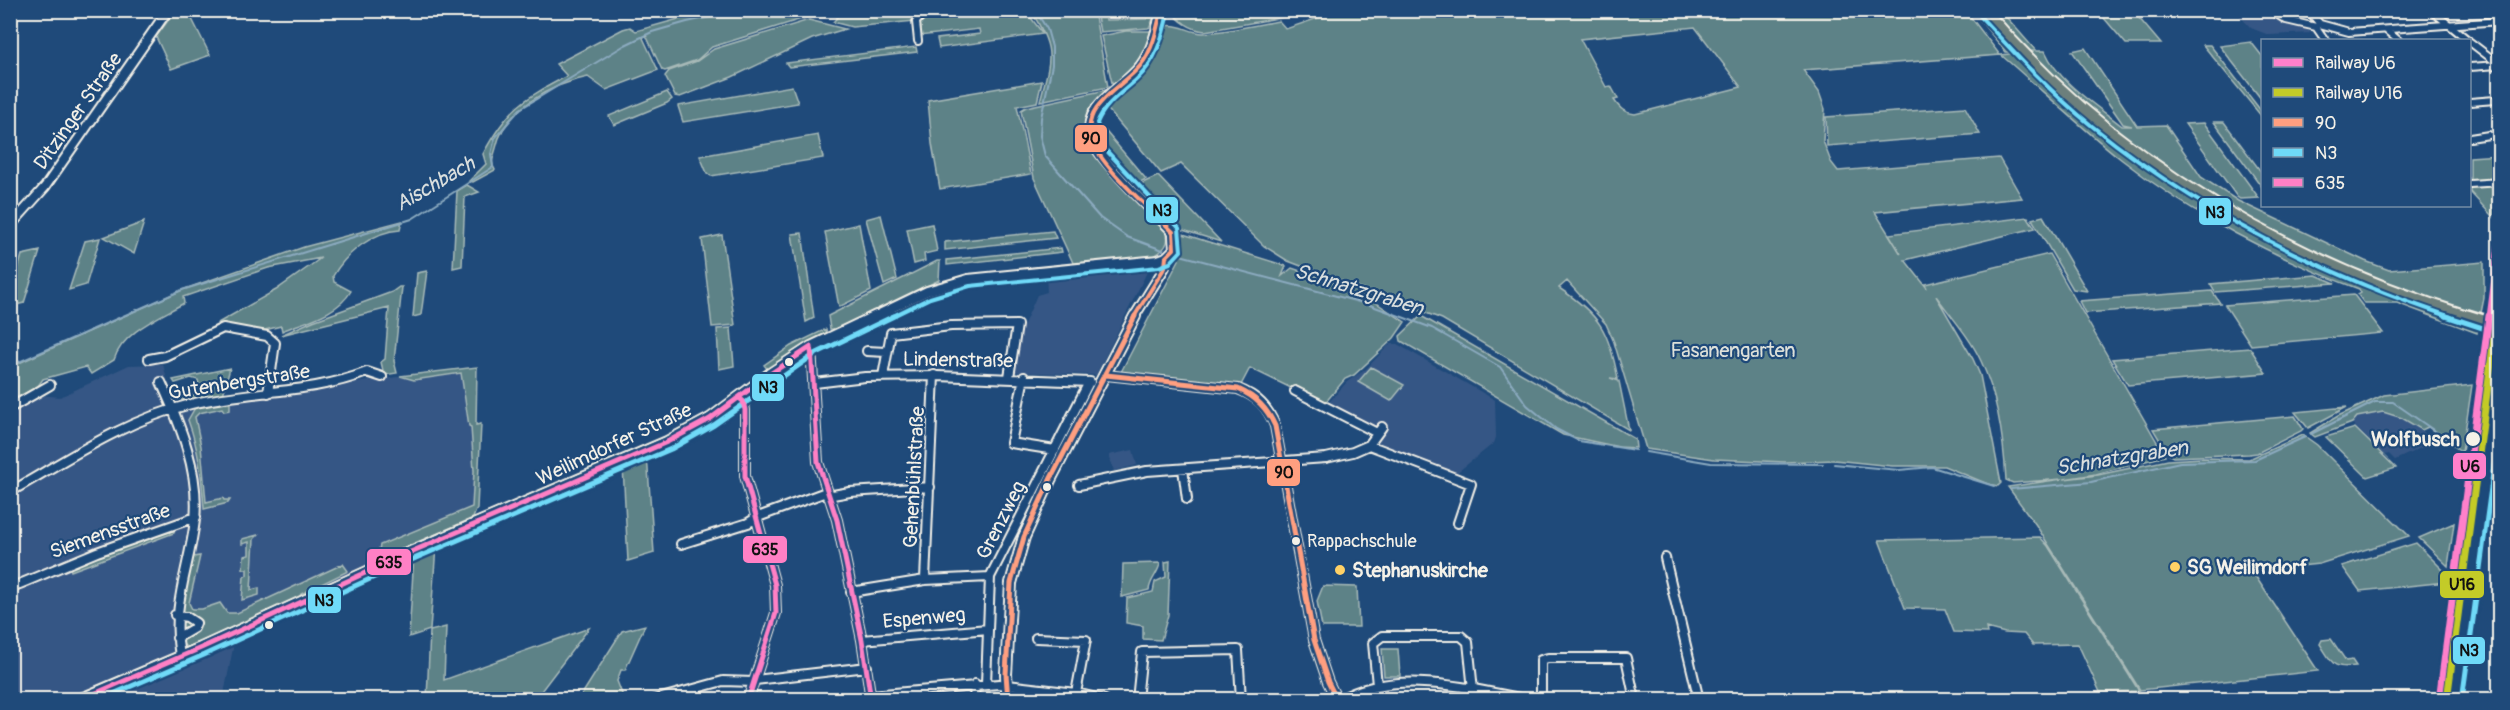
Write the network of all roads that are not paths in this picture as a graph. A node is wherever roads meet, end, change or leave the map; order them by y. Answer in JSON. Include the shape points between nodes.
{"nodes":[{"id":1,"x":168,"y":10,"type":"edge"},
{"id":2,"x":927,"y":10,"type":"edge"},
{"id":3,"x":1161,"y":10,"type":"edge"},
{"id":4,"x":1985,"y":10,"type":"edge"},
{"id":5,"x":2270,"y":10,"type":"edge"},
{"id":6,"x":2307,"y":10,"type":"edge"},
{"id":7,"x":2430,"y":10,"type":"edge"},
{"id":8,"x":2499,"y":21,"type":"edge"},
{"id":9,"x":2449,"y":25,"type":"junction"},
{"id":10,"x":2318,"y":26,"type":"junction"},
{"id":11,"x":2386,"y":30,"type":"junction"},
{"id":12,"x":2324,"y":39,"type":"edge"},
{"id":13,"x":2397,"y":39,"type":"edge"},
{"id":14,"x":2466,"y":39,"type":"edge"},
{"id":15,"x":918,"y":41,"type":"dead end"},
{"id":16,"x":2471,"y":43,"type":"edge"},
{"id":17,"x":2499,"y":65,"type":"edge"},
{"id":18,"x":2471,"y":67,"type":"edge"},
{"id":19,"x":2495,"y":100,"type":"dead end"},
{"id":20,"x":2471,"y":101,"type":"edge"},
{"id":21,"x":2489,"y":135,"type":"dead end"},
{"id":22,"x":2471,"y":138,"type":"edge"},
{"id":23,"x":2499,"y":182,"type":"edge"},
{"id":24,"x":2471,"y":184,"type":"edge"},
{"id":25,"x":10,"y":226,"type":"edge"},
{"id":26,"x":1166,"y":257,"type":"junction"},
{"id":27,"x":2499,"y":324,"type":"edge"},
{"id":28,"x":811,"y":347,"type":"junction"},
{"id":29,"x":867,"y":351,"type":"dead end"},
{"id":30,"x":886,"y":352,"type":"junction"},
{"id":31,"x":2499,"y":358,"type":"edge"},
{"id":32,"x":149,"y":359,"type":"dead end"},
{"id":33,"x":2498,"y":374,"type":"edge"},
{"id":34,"x":934,"y":375,"type":"junction"},
{"id":35,"x":883,"y":376,"type":"junction"},
{"id":36,"x":382,"y":377,"type":"dead end"},
{"id":37,"x":1009,"y":377,"type":"junction"},
{"id":38,"x":1024,"y":377,"type":"junction"},
{"id":39,"x":1103,"y":379,"type":"junction"},
{"id":40,"x":161,"y":382,"type":"dead end"},
{"id":41,"x":1089,"y":382,"type":"junction"},
{"id":42,"x":815,"y":383,"type":"junction"},
{"id":43,"x":50,"y":385,"type":"dead end"},
{"id":44,"x":1295,"y":391,"type":"dead end"},
{"id":45,"x":267,"y":393,"type":"junction"},
{"id":46,"x":739,"y":398,"type":"junction"},
{"id":47,"x":2496,"y":402,"type":"edge"},
{"id":48,"x":10,"y":408,"type":"edge"},
{"id":49,"x":173,"y":408,"type":"junction"},
{"id":50,"x":1370,"y":445,"type":"junction"},
{"id":51,"x":1055,"y":450,"type":"junction"},
{"id":52,"x":1282,"y":461,"type":"junction"},
{"id":53,"x":2499,"y":465,"type":"edge"},
{"id":54,"x":1183,"y":469,"type":"junction"},
{"id":55,"x":2499,"y":476,"type":"edge"},
{"id":56,"x":1079,"y":485,"type":"dead end"},
{"id":57,"x":930,"y":487,"type":"junction"},
{"id":58,"x":2483,"y":491,"type":"junction"},
{"id":59,"x":10,"y":492,"type":"edge"},
{"id":60,"x":826,"y":494,"type":"junction"},
{"id":61,"x":2498,"y":497,"type":"edge"},
{"id":62,"x":1187,"y":499,"type":"dead end"},
{"id":63,"x":758,"y":517,"type":"junction"},
{"id":64,"x":196,"y":518,"type":"junction"},
{"id":65,"x":1458,"y":523,"type":"dead end"},
{"id":66,"x":681,"y":544,"type":"dead end"},
{"id":67,"x":1665,"y":558,"type":"dead end"},
{"id":68,"x":990,"y":577,"type":"junction"},
{"id":69,"x":926,"y":580,"type":"junction"},
{"id":70,"x":10,"y":588,"type":"edge"},
{"id":71,"x":852,"y":592,"type":"junction"},
{"id":72,"x":175,"y":615,"type":"junction"},
{"id":73,"x":988,"y":629,"type":"junction"},
{"id":74,"x":177,"y":638,"type":"junction"},
{"id":75,"x":1036,"y":638,"type":"dead end"},
{"id":76,"x":862,"y":640,"type":"junction"},
{"id":77,"x":180,"y":657,"type":"junction"},
{"id":78,"x":867,"y":667,"type":"junction"},
{"id":79,"x":754,"y":681,"type":"junction"},
{"id":80,"x":975,"y":684,"type":"junction"},
{"id":81,"x":986,"y":684,"type":"junction"},
{"id":82,"x":1007,"y":684,"type":"junction"},
{"id":83,"x":1377,"y":685,"type":"junction"},
{"id":84,"x":1473,"y":690,"type":"junction"},
{"id":85,"x":1076,"y":693,"type":"junction"},
{"id":86,"x":871,"y":697,"type":"edge"},
{"id":87,"x":79,"y":699,"type":"edge"},
{"id":88,"x":654,"y":699,"type":"edge"},
{"id":89,"x":748,"y":699,"type":"edge"},
{"id":90,"x":974,"y":699,"type":"edge"},
{"id":91,"x":1008,"y":699,"type":"edge"},
{"id":92,"x":1105,"y":699,"type":"edge"},
{"id":93,"x":1137,"y":699,"type":"edge"},
{"id":94,"x":1241,"y":699,"type":"edge"},
{"id":95,"x":1338,"y":699,"type":"edge"},
{"id":96,"x":1531,"y":699,"type":"edge"},
{"id":97,"x":1541,"y":699,"type":"edge"},
{"id":98,"x":1635,"y":699,"type":"edge"},
{"id":99,"x":1699,"y":699,"type":"edge"},
{"id":100,"x":2454,"y":699,"type":"edge"}],
"edges":[{"from":1,"to":25,"type":"main road","name":"Ditzinger Straße","via":[[45,187]]},
{"from":2,"to":15,"type":"street","via":[[916,22]]},
{"from":3,"to":26,"type":"main road","via":[[1154,41],[1140,67],[1093,109],[1089,121],[1099,153],[1173,232],[1174,249]]},
{"from":4,"to":27,"type":"main road","via":[[2052,83],[2118,139],[2202,196],[2291,244]]},
{"from":5,"to":10,"type":"street","via":[[2286,20]]},
{"from":6,"to":10,"type":"street"},
{"from":7,"to":9,"type":"street"},
{"from":8,"to":9,"type":"street"},
{"from":9,"to":11,"type":"street"},
{"from":9,"to":14,"type":"street"},
{"from":10,"to":11,"type":"street","via":[[2349,32]]},
{"from":10,"to":12,"type":"street"},
{"from":11,"to":13,"type":"street"},
{"from":16,"to":17,"type":"street"},
{"from":17,"to":18,"type":"street"},
{"from":19,"to":20,"type":"street"},
{"from":21,"to":22,"type":"street"},
{"from":23,"to":24,"type":"street"},
{"from":26,"to":28,"type":"main road","name":"Weilimdorfer Straße","via":[[990,276],[944,285]]},
{"from":26,"to":39,"type":"main road","via":[[1165,267],[1138,309]]},
{"from":28,"to":42,"type":"street"},
{"from":28,"to":46,"type":"main road","name":"Weilimdorfer Straße"},
{"from":29,"to":30,"type":"street"},
{"from":30,"to":35,"type":"street"},
{"from":30,"to":37,"type":"street","via":[[891,333],[951,326],[1017,325]]},
{"from":31,"to":33,"type":"main road"},
{"from":32,"to":45,"type":"street","via":[[165,356],[223,328],[267,336],[275,343]]},
{"from":33,"to":47,"type":"main road"},
{"from":34,"to":35,"type":"street","name":"Lindenstraße"},
{"from":34,"to":37,"type":"street","name":"Lindenstraße"},
{"from":34,"to":57,"type":"street","name":"Gehenbühlstraße"},
{"from":35,"to":42,"type":"street","name":"Lindenstraße"},
{"from":36,"to":45,"type":"street","name":"Gutenbergstraße","via":[[367,372],[342,382]]},
{"from":37,"to":38,"type":"street","name":"Lindenstraße"},
{"from":38,"to":41,"type":"street","name":"Lindenstraße"},
{"from":38,"to":51,"type":"street","via":[[1011,443]]},
{"from":39,"to":41,"type":"street","name":"Lindenstraße"},
{"from":39,"to":52,"type":"street","name":"Lindenstraße","via":[[1223,387],[1250,393],[1262,401],[1272,417]]},
{"from":39,"to":82,"type":"main road","via":[[1044,493],[1017,559],[1010,604]]},
{"from":40,"to":49,"type":"street"},
{"from":41,"to":51,"type":"street","name":"Grenzweg"},
{"from":42,"to":60,"type":"street","via":[[818,462]]},
{"from":43,"to":48,"type":"street"},
{"from":44,"to":50,"type":"street","via":[[1380,430]]},
{"from":45,"to":49,"type":"street","name":"Gutenbergstraße"},
{"from":46,"to":63,"type":"street","via":[[745,410],[745,476]]},
{"from":46,"to":77,"type":"main road","name":"Weilimdorfer Straße","via":[[667,442],[403,555]]},
{"from":47,"to":58,"type":"main road"},
{"from":49,"to":59,"type":"street","name":"Gutenbergstraße","via":[[130,424]]},
{"from":49,"to":64,"type":"street","via":[[184,430],[191,462]]},
{"from":50,"to":52,"type":"street","via":[[1339,456]]},
{"from":50,"to":65,"type":"street","via":[[1471,484]]},
{"from":51,"to":68,"type":"street","name":"Grenzweg"},
{"from":52,"to":54,"type":"street"},
{"from":52,"to":95,"type":"street","name":"Lindenstraße","via":[[1314,640]]},
{"from":53,"to":55,"type":"street","via":[[2494,469]]},
{"from":54,"to":56,"type":"street","via":[[1147,471]]},
{"from":54,"to":62,"type":"street"},
{"from":57,"to":60,"type":"street"},
{"from":57,"to":69,"type":"street","name":"Gehenbühlstraße"},
{"from":58,"to":61,"type":"street"},
{"from":58,"to":100,"type":"main road"},
{"from":60,"to":63,"type":"street"},
{"from":60,"to":71,"type":"street","via":[[837,520]]},
{"from":63,"to":66,"type":"street"},
{"from":63,"to":79,"type":"street","via":[[777,599]]},
{"from":64,"to":70,"type":"street","name":"Siemensstraße","via":[[97,552]]},
{"from":64,"to":72,"type":"street","name":"Siemensstraße"},
{"from":67,"to":99,"type":"street"},
{"from":68,"to":69,"type":"street"},
{"from":68,"to":73,"type":"street","name":"Grenzweg"},
{"from":69,"to":71,"type":"street"},
{"from":71,"to":76,"type":"street"},
{"from":72,"to":74,"type":"street","name":"Siemensstraße"},
{"from":72,"to":74,"type":"street","via":[[196,623]]},
{"from":73,"to":76,"type":"street","name":"Espenweg"},
{"from":73,"to":81,"type":"street","name":"Grenzweg"},
{"from":74,"to":77,"type":"street","name":"Siemensstraße"},
{"from":75,"to":85,"type":"street","via":[[1086,640]]},
{"from":76,"to":78,"type":"street"},
{"from":77,"to":87,"type":"main road","name":"Weilimdorfer Straße"},
{"from":78,"to":79,"type":"street"},
{"from":78,"to":86,"type":"street"},
{"from":79,"to":88,"type":"street","via":[[719,682]]},
{"from":79,"to":89,"type":"street"},
{"from":80,"to":81,"type":"street"},
{"from":80,"to":86,"type":"street"},
{"from":80,"to":90,"type":"street"},
{"from":81,"to":82,"type":"street"},
{"from":82,"to":85,"type":"street"},
{"from":82,"to":91,"type":"main road"},
{"from":83,"to":84,"type":"street","via":[[1411,682]]},
{"from":83,"to":84,"type":"street","via":[[1373,644],[1376,638],[1461,636],[1468,642]]},
{"from":83,"to":95,"type":"street"},
{"from":84,"to":96,"type":"street"},
{"from":85,"to":92,"type":"street"},
{"from":93,"to":94,"type":"street","via":[[1142,652],[1238,650]]},
{"from":97,"to":98,"type":"street","via":[[1541,660],[1626,658]]}]}
